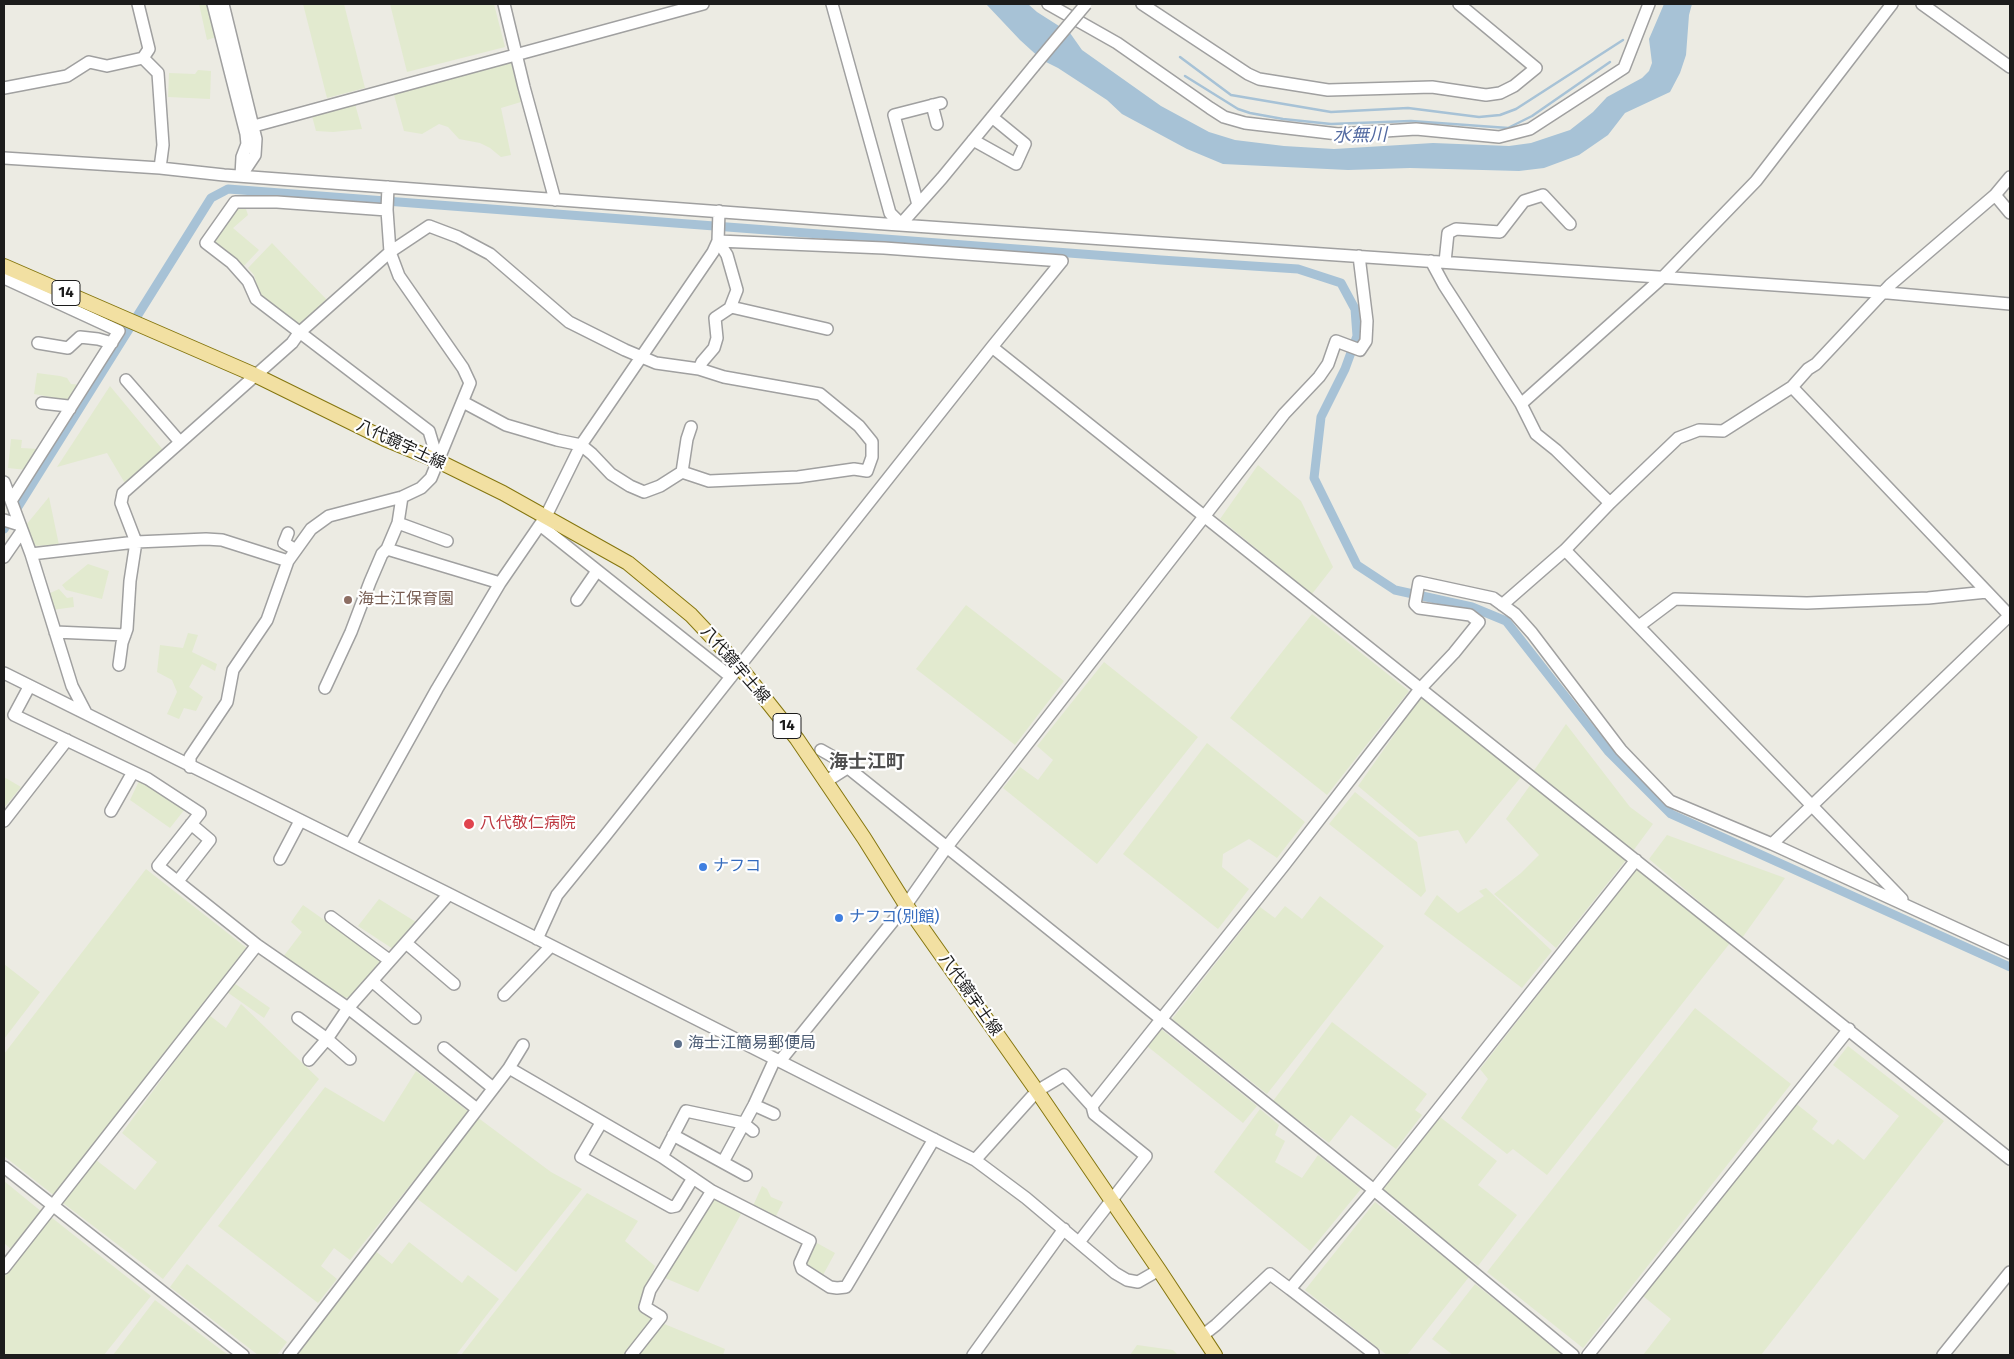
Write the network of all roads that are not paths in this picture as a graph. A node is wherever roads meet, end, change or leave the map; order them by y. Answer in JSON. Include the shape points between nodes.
{"nodes":[{"id":1,"x":138,"y":4,"type":"edge"},
{"id":2,"x":213,"y":4,"type":"edge"},
{"id":3,"x":223,"y":4,"type":"edge"},
{"id":4,"x":504,"y":4,"type":"edge"},
{"id":5,"x":703,"y":4,"type":"edge"},
{"id":6,"x":832,"y":4,"type":"edge"},
{"id":7,"x":1048,"y":4,"type":"edge"},
{"id":8,"x":1086,"y":4,"type":"edge"},
{"id":9,"x":1142,"y":4,"type":"edge"},
{"id":10,"x":1459,"y":4,"type":"edge"},
{"id":11,"x":1649,"y":4,"type":"edge"},
{"id":12,"x":1892,"y":4,"type":"edge"},
{"id":13,"x":1922,"y":4,"type":"edge"},
{"id":14,"x":226,"y":36,"type":"junction"},
{"id":15,"x":516,"y":54,"type":"junction"},
{"id":16,"x":143,"y":58,"type":"junction"},
{"id":17,"x":233,"y":65,"type":"junction"},
{"id":18,"x":2010,"y":67,"type":"edge"},
{"id":19,"x":4,"y":88,"type":"edge"},
{"id":20,"x":992,"y":117,"type":"junction"},
{"id":21,"x":937,"y":124,"type":"dead end"},
{"id":22,"x":254,"y":126,"type":"junction"},
{"id":23,"x":972,"y":140,"type":"junction"},
{"id":24,"x":4,"y":158,"type":"edge"},
{"id":25,"x":160,"y":168,"type":"junction"},
{"id":26,"x":241,"y":176,"type":"junction"},
{"id":27,"x":2010,"y":176,"type":"edge"},
{"id":28,"x":388,"y":187,"type":"junction"},
{"id":29,"x":1995,"y":195,"type":"junction"},
{"id":30,"x":556,"y":200,"type":"junction"},
{"id":31,"x":918,"y":205,"type":"junction"},
{"id":32,"x":387,"y":210,"type":"junction"},
{"id":33,"x":720,"y":211,"type":"junction"},
{"id":34,"x":2010,"y":213,"type":"edge"},
{"id":35,"x":901,"y":224,"type":"junction"},
{"id":36,"x":1570,"y":224,"type":"dead end"},
{"id":37,"x":718,"y":241,"type":"junction"},
{"id":38,"x":390,"y":252,"type":"junction"},
{"id":39,"x":1358,"y":256,"type":"junction"},
{"id":40,"x":1432,"y":261,"type":"junction"},
{"id":41,"x":1445,"y":262,"type":"junction"},
{"id":42,"x":4,"y":266,"type":"edge"},
{"id":43,"x":4,"y":278,"type":"edge"},
{"id":44,"x":1662,"y":278,"type":"junction"},
{"id":45,"x":1882,"y":294,"type":"junction"},
{"id":46,"x":2010,"y":304,"type":"edge"},
{"id":47,"x":730,"y":307,"type":"junction"},
{"id":48,"x":827,"y":329,"type":"dead end"},
{"id":49,"x":299,"y":333,"type":"junction"},
{"id":50,"x":38,"y":343,"type":"dead end"},
{"id":51,"x":112,"y":344,"type":"junction"},
{"id":52,"x":992,"y":347,"type":"junction"},
{"id":53,"x":642,"y":356,"type":"junction"},
{"id":54,"x":699,"y":369,"type":"junction"},
{"id":55,"x":255,"y":375,"type":"junction"},
{"id":56,"x":126,"y":380,"type":"dead end"},
{"id":57,"x":1792,"y":387,"type":"junction"},
{"id":58,"x":463,"y":402,"type":"junction"},
{"id":59,"x":42,"y":403,"type":"dead end"},
{"id":60,"x":1521,"y":404,"type":"junction"},
{"id":61,"x":70,"y":409,"type":"junction"},
{"id":62,"x":691,"y":427,"type":"dead end"},
{"id":63,"x":180,"y":442,"type":"junction"},
{"id":64,"x":581,"y":445,"type":"junction"},
{"id":65,"x":438,"y":461,"type":"junction"},
{"id":66,"x":866,"y":470,"type":"junction"},
{"id":67,"x":682,"y":472,"type":"junction"},
{"id":68,"x":4,"y":482,"type":"edge"},
{"id":69,"x":879,"y":489,"type":"junction"},
{"id":70,"x":402,"y":497,"type":"junction"},
{"id":71,"x":11,"y":501,"type":"junction"},
{"id":72,"x":1610,"y":503,"type":"junction"},
{"id":73,"x":1206,"y":517,"type":"junction"},
{"id":74,"x":4,"y":520,"type":"edge"},
{"id":75,"x":543,"y":520,"type":"junction"},
{"id":76,"x":398,"y":523,"type":"junction"},
{"id":77,"x":20,"y":526,"type":"junction"},
{"id":78,"x":288,"y":533,"type":"dead end"},
{"id":79,"x":447,"y":541,"type":"dead end"},
{"id":80,"x":136,"y":542,"type":"junction"},
{"id":81,"x":387,"y":549,"type":"junction"},
{"id":82,"x":296,"y":550,"type":"junction"},
{"id":83,"x":1565,"y":550,"type":"junction"},
{"id":84,"x":31,"y":554,"type":"junction"},
{"id":85,"x":4,"y":557,"type":"edge"},
{"id":86,"x":288,"y":561,"type":"junction"},
{"id":87,"x":597,"y":571,"type":"junction"},
{"id":88,"x":500,"y":583,"type":"junction"},
{"id":89,"x":1987,"y":592,"type":"junction"},
{"id":90,"x":577,"y":600,"type":"dead end"},
{"id":91,"x":1502,"y":605,"type":"junction"},
{"id":92,"x":2010,"y":616,"type":"edge"},
{"id":93,"x":1639,"y":626,"type":"junction"},
{"id":94,"x":55,"y":632,"type":"junction"},
{"id":95,"x":124,"y":635,"type":"junction"},
{"id":96,"x":119,"y":665,"type":"dead end"},
{"id":97,"x":735,"y":672,"type":"junction"},
{"id":98,"x":4,"y":674,"type":"edge"},
{"id":99,"x":29,"y":687,"type":"junction"},
{"id":100,"x":325,"y":688,"type":"dead end"},
{"id":101,"x":1420,"y":689,"type":"junction"},
{"id":102,"x":86,"y":713,"type":"junction"},
{"id":103,"x":67,"y":740,"type":"junction"},
{"id":104,"x":821,"y":750,"type":"dead end"},
{"id":105,"x":190,"y":767,"type":"junction"},
{"id":106,"x":847,"y":768,"type":"junction"},
{"id":107,"x":133,"y":772,"type":"junction"},
{"id":108,"x":825,"y":782,"type":"junction"},
{"id":109,"x":1811,"y":804,"type":"junction"},
{"id":110,"x":111,"y":810,"type":"dead end"},
{"id":111,"x":4,"y":821,"type":"edge"},
{"id":112,"x":300,"y":822,"type":"junction"},
{"id":113,"x":191,"y":824,"type":"junction"},
{"id":114,"x":1772,"y":844,"type":"junction"},
{"id":115,"x":350,"y":845,"type":"junction"},
{"id":116,"x":946,"y":848,"type":"junction"},
{"id":117,"x":280,"y":859,"type":"dead end"},
{"id":118,"x":1636,"y":860,"type":"junction"},
{"id":119,"x":178,"y":881,"type":"junction"},
{"id":120,"x":449,"y":894,"type":"junction"},
{"id":121,"x":1907,"y":904,"type":"junction"},
{"id":122,"x":906,"y":905,"type":"junction"},
{"id":123,"x":331,"y":917,"type":"dead end"},
{"id":124,"x":537,"y":939,"type":"junction"},
{"id":125,"x":406,"y":943,"type":"junction"},
{"id":126,"x":257,"y":945,"type":"junction"},
{"id":127,"x":551,"y":946,"type":"junction"},
{"id":128,"x":2010,"y":952,"type":"edge"},
{"id":129,"x":389,"y":960,"type":"junction"},
{"id":130,"x":372,"y":981,"type":"junction"},
{"id":131,"x":454,"y":984,"type":"dead end"},
{"id":132,"x":504,"y":995,"type":"dead end"},
{"id":133,"x":348,"y":1008,"type":"junction"},
{"id":134,"x":298,"y":1018,"type":"dead end"},
{"id":135,"x":415,"y":1018,"type":"dead end"},
{"id":136,"x":1161,"y":1020,"type":"junction"},
{"id":137,"x":1849,"y":1029,"type":"junction"},
{"id":138,"x":327,"y":1039,"type":"junction"},
{"id":139,"x":523,"y":1045,"type":"dead end"},
{"id":140,"x":444,"y":1048,"type":"dead end"},
{"id":141,"x":350,"y":1059,"type":"dead end"},
{"id":142,"x":309,"y":1060,"type":"dead end"},
{"id":143,"x":777,"y":1060,"type":"junction"},
{"id":144,"x":509,"y":1068,"type":"junction"},
{"id":145,"x":494,"y":1088,"type":"junction"},
{"id":146,"x":1037,"y":1091,"type":"junction"},
{"id":147,"x":754,"y":1105,"type":"junction"},
{"id":148,"x":1092,"y":1106,"type":"junction"},
{"id":149,"x":477,"y":1109,"type":"junction"},
{"id":150,"x":774,"y":1114,"type":"dead end"},
{"id":151,"x":743,"y":1123,"type":"junction"},
{"id":152,"x":601,"y":1124,"type":"junction"},
{"id":153,"x":754,"y":1130,"type":"dead end"},
{"id":154,"x":673,"y":1135,"type":"junction"},
{"id":155,"x":934,"y":1138,"type":"junction"},
{"id":156,"x":662,"y":1157,"type":"junction"},
{"id":157,"x":2010,"y":1158,"type":"edge"},
{"id":158,"x":975,"y":1160,"type":"junction"},
{"id":159,"x":723,"y":1162,"type":"junction"},
{"id":160,"x":4,"y":1167,"type":"edge"},
{"id":161,"x":746,"y":1175,"type":"dead end"},
{"id":162,"x":693,"y":1178,"type":"junction"},
{"id":163,"x":1374,"y":1190,"type":"junction"},
{"id":164,"x":712,"y":1191,"type":"junction"},
{"id":165,"x":1110,"y":1199,"type":"junction"},
{"id":166,"x":53,"y":1206,"type":"junction"},
{"id":167,"x":1064,"y":1229,"type":"junction"},
{"id":168,"x":1079,"y":1242,"type":"junction"},
{"id":169,"x":4,"y":1268,"type":"edge"},
{"id":170,"x":1159,"y":1270,"type":"junction"},
{"id":171,"x":2010,"y":1272,"type":"edge"},
{"id":172,"x":1290,"y":1289,"type":"junction"},
{"id":173,"x":1202,"y":1336,"type":"junction"},
{"id":174,"x":1373,"y":1353,"type":"dead end"},
{"id":175,"x":243,"y":1355,"type":"edge"},
{"id":176,"x":289,"y":1355,"type":"edge"},
{"id":177,"x":631,"y":1355,"type":"edge"},
{"id":178,"x":973,"y":1355,"type":"edge"},
{"id":179,"x":1215,"y":1355,"type":"edge"},
{"id":180,"x":1573,"y":1355,"type":"edge"},
{"id":181,"x":1588,"y":1355,"type":"edge"},
{"id":182,"x":1943,"y":1355,"type":"edge"}],
"edges":[{"from":1,"to":16,"type":"street","via":[[149,49]]},
{"from":2,"to":14,"type":"street"},
{"from":3,"to":14,"type":"street"},
{"from":4,"to":15,"type":"street"},
{"from":5,"to":15,"type":"street"},
{"from":6,"to":35,"type":"street","via":[[890,213]]},
{"from":7,"to":11,"type":"street","via":[[1117,44],[1224,117],[1245,123],[1338,134],[1416,129],[1499,137],[1530,129],[1624,68]]},
{"from":8,"to":20,"type":"street","bridge":true},
{"from":9,"to":10,"type":"street","via":[[1259,79],[1328,90],[1432,87],[1486,95],[1514,86],[1536,68]]},
{"from":12,"to":44,"type":"street","via":[[1756,181]]},
{"from":13,"to":18,"type":"street"},
{"from":14,"to":17,"type":"street"},
{"from":15,"to":22,"type":"street"},
{"from":15,"to":30,"type":"street"},
{"from":16,"to":19,"type":"street","via":[[107,66],[89,62],[67,76]]},
{"from":16,"to":25,"type":"street","via":[[158,73],[163,145]]},
{"from":17,"to":22,"type":"street"},
{"from":17,"to":26,"type":"street","via":[[246,134]]},
{"from":20,"to":23,"type":"street"},
{"from":20,"to":23,"type":"street","via":[[1025,144],[1016,164]]},
{"from":21,"to":31,"type":"street","via":[[937,104],[894,115]]},
{"from":22,"to":26,"type":"street","via":[[255,155]]},
{"from":23,"to":31,"type":"street"},
{"from":24,"to":25,"type":"street"},
{"from":25,"to":26,"type":"street"},
{"from":26,"to":28,"type":"street"},
{"from":27,"to":29,"type":"street"},
{"from":28,"to":30,"type":"street"},
{"from":28,"to":32,"type":"street"},
{"from":29,"to":34,"type":"street"},
{"from":29,"to":45,"type":"street"},
{"from":30,"to":33,"type":"street"},
{"from":31,"to":35,"type":"street"},
{"from":32,"to":38,"type":"street"},
{"from":32,"to":49,"type":"street","via":[[277,202],[234,202],[231,205],[206,243],[232,263],[248,281],[256,299]]},
{"from":33,"to":35,"type":"street"},
{"from":33,"to":37,"type":"street"},
{"from":35,"to":39,"type":"street"},
{"from":36,"to":41,"type":"street","via":[[1543,195],[1524,201],[1500,232],[1456,230],[1448,233]]},
{"from":37,"to":47,"type":"street","via":[[727,255],[737,290]]},
{"from":37,"to":52,"type":"street","via":[[884,248],[1062,261]]},
{"from":37,"to":53,"type":"street"},
{"from":38,"to":49,"type":"street"},
{"from":38,"to":53,"type":"street","via":[[429,226],[458,237],[502,262],[569,322]]},
{"from":38,"to":58,"type":"street","via":[[399,276],[463,368],[470,383]]},
{"from":39,"to":40,"type":"street"},
{"from":39,"to":73,"type":"street","via":[[1367,321],[1366,340],[1360,350],[1336,341],[1328,364],[1319,377],[1284,414]]},
{"from":40,"to":41,"type":"street"},
{"from":40,"to":60,"type":"street"},
{"from":41,"to":44,"type":"street"},
{"from":42,"to":55,"type":"main road","name":"八代鏡宇土線","number":"14"},
{"from":43,"to":51,"type":"street","via":[[119,331]]},
{"from":44,"to":45,"type":"street"},
{"from":44,"to":60,"type":"street"},
{"from":45,"to":46,"type":"street"},
{"from":45,"to":57,"type":"street"},
{"from":47,"to":48,"type":"street"},
{"from":47,"to":54,"type":"street","via":[[715,318],[714,348]]},
{"from":49,"to":55,"type":"street"},
{"from":49,"to":65,"type":"street","via":[[429,432]]},
{"from":50,"to":51,"type":"street","via":[[68,348],[80,337]]},
{"from":51,"to":61,"type":"street"},
{"from":52,"to":69,"type":"street"},
{"from":52,"to":73,"type":"street"},
{"from":53,"to":54,"type":"street","via":[[656,363]]},
{"from":53,"to":64,"type":"street"},
{"from":54,"to":66,"type":"street","via":[[724,377],[820,394],[859,426],[872,442],[872,457]]},
{"from":55,"to":63,"type":"street"},
{"from":55,"to":65,"type":"main road","name":"八代鏡宇土線","number":"14"},
{"from":56,"to":63,"type":"street"},
{"from":57,"to":72,"type":"street","via":[[1722,431],[1699,430],[1678,438]]},
{"from":57,"to":89,"type":"street"},
{"from":58,"to":64,"type":"street","via":[[506,425]]},
{"from":58,"to":65,"type":"street"},
{"from":59,"to":61,"type":"street","via":[[68,406]]},
{"from":60,"to":72,"type":"street","via":[[1536,434]]},
{"from":61,"to":71,"type":"street"},
{"from":62,"to":67,"type":"street","via":[[686,439]]},
{"from":63,"to":80,"type":"street","via":[[123,493],[121,502]]},
{"from":64,"to":67,"type":"street","via":[[611,474],[644,492]]},
{"from":64,"to":75,"type":"street"},
{"from":65,"to":70,"type":"street","via":[[431,478],[421,488]]},
{"from":65,"to":75,"type":"main road","name":"八代鏡宇土線","number":"14"},
{"from":66,"to":67,"type":"street","via":[[709,481]]},
{"from":66,"to":69,"type":"street"},
{"from":68,"to":71,"type":"street"},
{"from":69,"to":97,"type":"street"},
{"from":70,"to":76,"type":"street"},
{"from":70,"to":82,"type":"street","via":[[329,516],[312,529]]},
{"from":71,"to":77,"type":"street"},
{"from":72,"to":83,"type":"street"},
{"from":73,"to":101,"type":"street"},
{"from":73,"to":116,"type":"street"},
{"from":74,"to":77,"type":"street"},
{"from":75,"to":87,"type":"street"},
{"from":75,"to":88,"type":"street"},
{"from":75,"to":97,"type":"main road","name":"八代鏡宇土線","number":"14","via":[[628,563],[691,615]]},
{"from":76,"to":79,"type":"street"},
{"from":76,"to":81,"type":"street"},
{"from":77,"to":84,"type":"street"},
{"from":77,"to":85,"type":"street"},
{"from":78,"to":82,"type":"street","via":[[284,544]]},
{"from":80,"to":84,"type":"street"},
{"from":80,"to":86,"type":"street","via":[[222,540]]},
{"from":80,"to":95,"type":"street"},
{"from":81,"to":88,"type":"street"},
{"from":81,"to":100,"type":"street","via":[[382,554],[352,632]]},
{"from":82,"to":86,"type":"street"},
{"from":83,"to":91,"type":"street"},
{"from":83,"to":93,"type":"street"},
{"from":84,"to":94,"type":"street"},
{"from":86,"to":105,"type":"street","via":[[267,620],[233,670],[226,702],[190,757]]},
{"from":87,"to":90,"type":"street"},
{"from":87,"to":97,"type":"street"},
{"from":88,"to":115,"type":"street"},
{"from":89,"to":92,"type":"street"},
{"from":89,"to":93,"type":"street","via":[[1807,603],[1675,599]]},
{"from":91,"to":101,"type":"street","via":[[1493,598],[1419,582],[1415,604],[1419,608],[1470,615],[1479,622]]},
{"from":91,"to":114,"type":"street","via":[[1532,633],[1621,750],[1670,801]]},
{"from":92,"to":109,"type":"street"},
{"from":93,"to":109,"type":"street"},
{"from":94,"to":95,"type":"street"},
{"from":94,"to":102,"type":"street","via":[[72,686]]},
{"from":95,"to":96,"type":"street"},
{"from":97,"to":108,"type":"main road","name":"八代鏡宇土線","number":"14","via":[[797,739]]},
{"from":97,"to":124,"type":"street","via":[[557,894]]},
{"from":98,"to":99,"type":"street"},
{"from":99,"to":102,"type":"street"},
{"from":99,"to":103,"type":"street","via":[[14,715]]},
{"from":101,"to":118,"type":"street"},
{"from":101,"to":136,"type":"street"},
{"from":102,"to":105,"type":"street"},
{"from":103,"to":107,"type":"street"},
{"from":103,"to":111,"type":"street"},
{"from":104,"to":106,"type":"street"},
{"from":105,"to":112,"type":"street"},
{"from":106,"to":108,"type":"street"},
{"from":106,"to":116,"type":"street"},
{"from":107,"to":110,"type":"street"},
{"from":107,"to":113,"type":"street","via":[[200,813]]},
{"from":108,"to":122,"type":"main road","name":"八代鏡宇土線","number":"14"},
{"from":109,"to":114,"type":"street"},
{"from":109,"to":121,"type":"street"},
{"from":112,"to":115,"type":"street"},
{"from":112,"to":117,"type":"street"},
{"from":113,"to":119,"type":"street","via":[[158,866]]},
{"from":113,"to":119,"type":"street","via":[[213,839]]},
{"from":114,"to":121,"type":"street"},
{"from":115,"to":120,"type":"street"},
{"from":116,"to":122,"type":"street"},
{"from":116,"to":136,"type":"street"},
{"from":118,"to":137,"type":"street"},
{"from":118,"to":163,"type":"street"},
{"from":119,"to":126,"type":"street"},
{"from":120,"to":124,"type":"street"},
{"from":120,"to":125,"type":"street"},
{"from":121,"to":128,"type":"street"},
{"from":122,"to":143,"type":"street"},
{"from":122,"to":146,"type":"main road","name":"八代鏡宇土線","number":"14"},
{"from":123,"to":129,"type":"street"},
{"from":124,"to":127,"type":"street"},
{"from":125,"to":129,"type":"street"},
{"from":125,"to":131,"type":"street"},
{"from":126,"to":133,"type":"street"},
{"from":126,"to":166,"type":"street"},
{"from":127,"to":132,"type":"street"},
{"from":127,"to":143,"type":"street"},
{"from":129,"to":130,"type":"street"},
{"from":130,"to":133,"type":"street"},
{"from":130,"to":135,"type":"street"},
{"from":133,"to":138,"type":"street"},
{"from":133,"to":149,"type":"street"},
{"from":134,"to":138,"type":"street"},
{"from":136,"to":148,"type":"street"},
{"from":136,"to":163,"type":"street"},
{"from":137,"to":157,"type":"street"},
{"from":137,"to":181,"type":"street"},
{"from":138,"to":141,"type":"street"},
{"from":138,"to":142,"type":"street"},
{"from":139,"to":144,"type":"street"},
{"from":140,"to":145,"type":"street"},
{"from":143,"to":147,"type":"street"},
{"from":143,"to":155,"type":"street"},
{"from":144,"to":145,"type":"street"},
{"from":144,"to":152,"type":"street"},
{"from":145,"to":149,"type":"street"},
{"from":146,"to":148,"type":"street","via":[[1064,1075]]},
{"from":146,"to":158,"type":"street"},
{"from":146,"to":165,"type":"main road","name":"八代鏡宇土線","number":"14"},
{"from":147,"to":150,"type":"street"},
{"from":147,"to":151,"type":"street"},
{"from":148,"to":165,"type":"street","via":[[1094,1114],[1146,1156]]},
{"from":149,"to":176,"type":"street"},
{"from":151,"to":153,"type":"street"},
{"from":151,"to":154,"type":"street","via":[[686,1111]]},
{"from":151,"to":159,"type":"street"},
{"from":152,"to":156,"type":"street"},
{"from":152,"to":162,"type":"street","via":[[581,1157],[671,1207],[676,1206]]},
{"from":154,"to":156,"type":"street"},
{"from":154,"to":159,"type":"street"},
{"from":155,"to":158,"type":"street"},
{"from":155,"to":164,"type":"street","via":[[846,1287],[830,1287],[802,1269],[800,1263],[810,1241]]},
{"from":156,"to":162,"type":"street"},
{"from":158,"to":167,"type":"street"},
{"from":159,"to":161,"type":"street"},
{"from":160,"to":166,"type":"street"},
{"from":162,"to":164,"type":"street"},
{"from":163,"to":172,"type":"street"},
{"from":163,"to":180,"type":"street"},
{"from":164,"to":177,"type":"street","via":[[650,1290],[645,1307],[661,1317]]},
{"from":165,"to":168,"type":"street"},
{"from":165,"to":170,"type":"main road","name":"八代鏡宇土線","number":"14"},
{"from":166,"to":169,"type":"street"},
{"from":166,"to":175,"type":"street"},
{"from":167,"to":168,"type":"street"},
{"from":167,"to":178,"type":"street"},
{"from":168,"to":170,"type":"street","via":[[1127,1280],[1138,1282]]},
{"from":170,"to":173,"type":"main road","name":"八代鏡宇土線","number":"14"},
{"from":171,"to":182,"type":"street"},
{"from":172,"to":173,"type":"street","via":[[1270,1274]]},
{"from":172,"to":174,"type":"street"},
{"from":173,"to":179,"type":"main road","name":"八代鏡宇土線","number":"14"}]}
